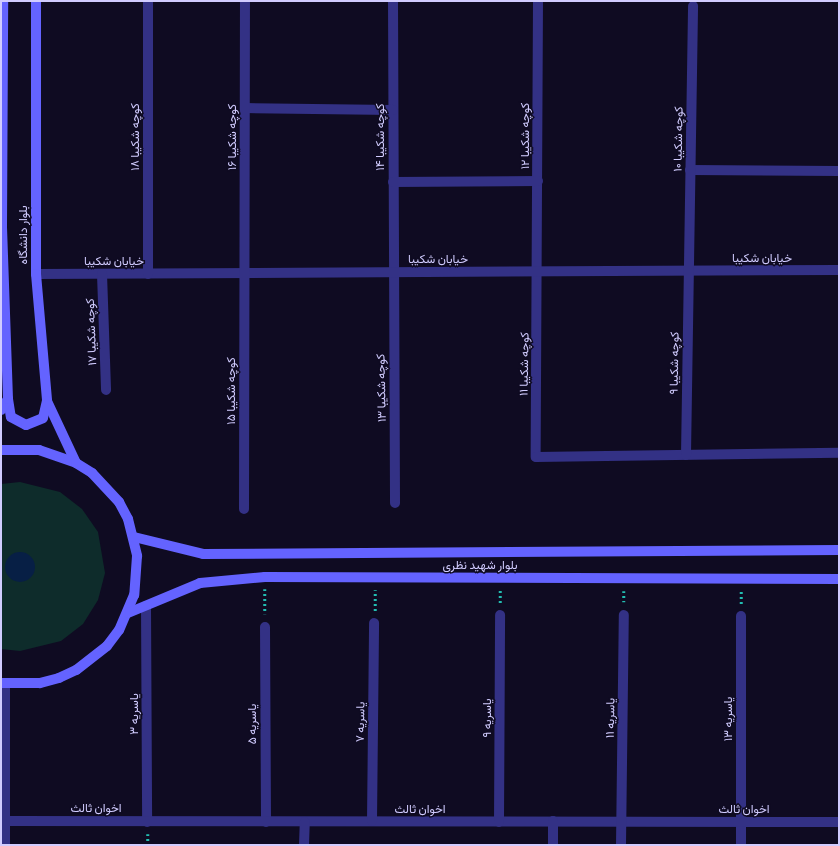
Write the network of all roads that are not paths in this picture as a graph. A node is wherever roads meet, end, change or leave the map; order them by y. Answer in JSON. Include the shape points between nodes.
{"nodes":[{"id":1,"x":3,"y":1,"type":"edge"},
{"id":2,"x":36,"y":1,"type":"edge"},
{"id":3,"x":148,"y":1,"type":"edge"},
{"id":4,"x":245,"y":1,"type":"edge"},
{"id":5,"x":393,"y":1,"type":"edge"},
{"id":6,"x":538,"y":1,"type":"edge"},
{"id":7,"x":693,"y":6,"type":"dead end"},
{"id":8,"x":245,"y":108,"type":"junction"},
{"id":9,"x":393,"y":110,"type":"junction"},
{"id":10,"x":690,"y":170,"type":"junction"},
{"id":11,"x":839,"y":171,"type":"edge"},
{"id":12,"x":538,"y":181,"type":"junction"},
{"id":13,"x":393,"y":182,"type":"junction"},
{"id":14,"x":2,"y":228,"type":"edge"},
{"id":15,"x":839,"y":270,"type":"edge"},
{"id":16,"x":689,"y":271,"type":"junction"},
{"id":17,"x":538,"y":272,"type":"junction"},
{"id":18,"x":245,"y":273,"type":"junction"},
{"id":19,"x":393,"y":273,"type":"junction"},
{"id":20,"x":36,"y":274,"type":"junction"},
{"id":21,"x":102,"y":274,"type":"junction"},
{"id":22,"x":148,"y":274,"type":"junction"},
{"id":23,"x":106,"y":390,"type":"dead end"},
{"id":24,"x":8,"y":399,"type":"junction"},
{"id":25,"x":48,"y":401,"type":"junction"},
{"id":26,"x":1,"y":410,"type":"edge"},
{"id":27,"x":1,"y":450,"type":"edge"},
{"id":28,"x":839,"y":453,"type":"edge"},
{"id":29,"x":686,"y":455,"type":"junction"},
{"id":30,"x":76,"y":463,"type":"junction"},
{"id":31,"x":395,"y":503,"type":"dead end"},
{"id":32,"x":244,"y":509,"type":"dead end"},
{"id":33,"x":134,"y":537,"type":"junction"},
{"id":34,"x":839,"y":550,"type":"edge"},
{"id":35,"x":839,"y":579,"type":"edge"},
{"id":36,"x":146,"y":606,"type":"junction"},
{"id":37,"x":128,"y":613,"type":"junction"},
{"id":38,"x":500,"y":615,"type":"road end"},
{"id":39,"x":624,"y":615,"type":"road end"},
{"id":40,"x":740,"y":616,"type":"road end"},
{"id":41,"x":374,"y":623,"type":"road end"},
{"id":42,"x":265,"y":627,"type":"road end"},
{"id":43,"x":3,"y":683,"type":"edge"},
{"id":44,"x":3,"y":822,"type":"edge"},
{"id":45,"x":148,"y":822,"type":"junction"},
{"id":46,"x":266,"y":822,"type":"junction"},
{"id":47,"x":304,"y":822,"type":"junction"},
{"id":48,"x":372,"y":822,"type":"junction"},
{"id":49,"x":499,"y":822,"type":"junction"},
{"id":50,"x":553,"y":822,"type":"junction"},
{"id":51,"x":622,"y":822,"type":"junction"},
{"id":52,"x":741,"y":822,"type":"junction"},
{"id":53,"x":839,"y":822,"type":"edge"},
{"id":54,"x":5,"y":845,"type":"edge"},
{"id":55,"x":304,"y":845,"type":"edge"},
{"id":56,"x":553,"y":845,"type":"edge"},
{"id":57,"x":621,"y":845,"type":"edge"},
{"id":58,"x":741,"y":845,"type":"edge"}],
"edges":[{"from":1,"to":14,"type":"main road","name":"بلوار دانشگاه"},
{"from":2,"to":20,"type":"main road","name":"بلوار دانشگاه"},
{"from":3,"to":22,"type":"street","name":"کوچه شکیبا ۱۸"},
{"from":4,"to":8,"type":"street","name":"کوچه شکیبا ۱۶"},
{"from":5,"to":9,"type":"street","name":"کوچه شکیبا ۱۴"},
{"from":6,"to":12,"type":"street","name":"کوچه شکیبا ۱۲"},
{"from":7,"to":10,"type":"street","name":"کوچه شکیبا ۱۰"},
{"from":8,"to":9,"type":"street"},
{"from":8,"to":18,"type":"street","name":"کوچه شکیبا ۱۶"},
{"from":9,"to":13,"type":"street","name":"کوچه شکیبا ۱۴"},
{"from":10,"to":11,"type":"street"},
{"from":10,"to":16,"type":"street","name":"کوچه شکیبا ۱۰"},
{"from":12,"to":13,"type":"street"},
{"from":12,"to":17,"type":"street","name":"کوچه شکیبا ۱۲"},
{"from":13,"to":19,"type":"street","name":"کوچه شکیبا ۱۴"},
{"from":14,"to":24,"type":"main road","name":"بلوار دانشگاه"},
{"from":15,"to":16,"type":"street","name":"خیابان شکیبا"},
{"from":16,"to":17,"type":"street","name":"خیابان شکیبا"},
{"from":16,"to":29,"type":"street","name":"کوچه شکیبا ۹"},
{"from":17,"to":19,"type":"street","name":"خیابان شکیبا"},
{"from":17,"to":29,"type":"street","name":"کوچه شکیبا ۱۱","via":[[536,457]]},
{"from":18,"to":19,"type":"street","name":"خیابان شکیبا"},
{"from":18,"to":22,"type":"street","name":"خیابان شکیبا"},
{"from":18,"to":32,"type":"street","name":"کوچه شکیبا ۱۵"},
{"from":19,"to":31,"type":"street","name":"کوچه شکیبا ۱۳"},
{"from":20,"to":21,"type":"street","name":"خیابان شکیبا"},
{"from":20,"to":25,"type":"main road","name":"بلوار دانشگاه"},
{"from":21,"to":22,"type":"street","name":"خیابان شکیبا"},
{"from":21,"to":23,"type":"street","name":"کوچه شکیبا ۱۷"},
{"from":24,"to":25,"type":"main road","name":"بلوار دانشگاه","via":[[11,417],[26,425],[43,418]]},
{"from":24,"to":26,"type":"main road"},
{"from":25,"to":30,"type":"main road","name":"بلوار دانشگاه"},
{"from":27,"to":30,"type":"main road","via":[[39,450]]},
{"from":28,"to":29,"type":"street"},
{"from":30,"to":33,"type":"main road","via":[[107,486],[128,519]]},
{"from":33,"to":34,"type":"main road","name":"بلوار شهید نظری","via":[[204,554]]},
{"from":33,"to":37,"type":"main road","via":[[137,575]]},
{"from":35,"to":36,"type":"main road","name":"بلوار شهید نظری","via":[[265,577],[200,583]]},
{"from":36,"to":37,"type":"main road","name":"بلوار شهید نظری"},
{"from":36,"to":45,"type":"street","name":"یاسریه ۳"},
{"from":37,"to":43,"type":"main road","via":[[107,646],[76,670],[40,682]]},
{"from":38,"to":49,"type":"street","name":"یاسریه ۹"},
{"from":39,"to":51,"type":"street","name":"یاسریه ۱۱"},
{"from":40,"to":52,"type":"street","name":"یاسریه ۱۳"},
{"from":41,"to":48,"type":"street","name":"یاسریه ۷"},
{"from":42,"to":46,"type":"street","name":"یاسریه ۵"},
{"from":43,"to":44,"type":"street"},
{"from":44,"to":45,"type":"street","name":"اخوان ثالث"},
{"from":44,"to":54,"type":"street"},
{"from":45,"to":46,"type":"street","name":"اخوان ثالث"},
{"from":46,"to":47,"type":"street","name":"اخوان ثالث"},
{"from":47,"to":48,"type":"street","name":"اخوان ثالث"},
{"from":47,"to":55,"type":"street"},
{"from":48,"to":49,"type":"street","name":"اخوان ثالث"},
{"from":49,"to":50,"type":"street","name":"اخوان ثالث"},
{"from":50,"to":51,"type":"street","name":"اخوان ثالث"},
{"from":50,"to":56,"type":"street"},
{"from":51,"to":52,"type":"street","name":"اخوان ثالث"},
{"from":51,"to":57,"type":"street","name":"یاسریه ۱۱"},
{"from":52,"to":53,"type":"street","name":"اخوان ثالث"},
{"from":52,"to":58,"type":"street","name":"یاسریه ۱۳"}]}
